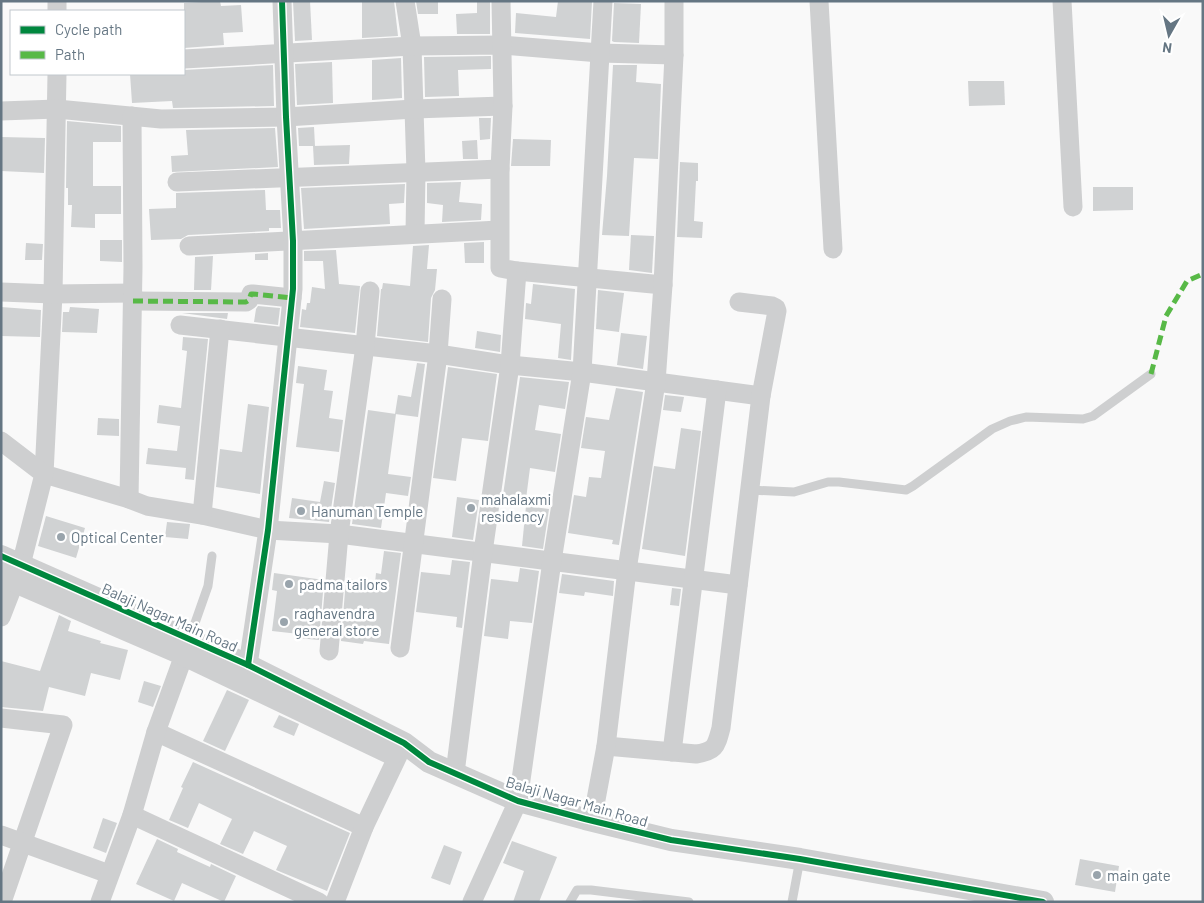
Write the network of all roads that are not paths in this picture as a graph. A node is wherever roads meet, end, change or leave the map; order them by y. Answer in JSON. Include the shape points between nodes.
{"nodes":[{"id":1,"x":282,"y":1,"type":"edge"},
{"id":2,"x":405,"y":1,"type":"edge"},
{"id":3,"x":501,"y":1,"type":"edge"},
{"id":4,"x":603,"y":1,"type":"edge"},
{"id":5,"x":674,"y":1,"type":"edge"},
{"id":6,"x":819,"y":1,"type":"edge"},
{"id":7,"x":1062,"y":1,"type":"edge"},
{"id":8,"x":502,"y":45,"type":"junction"},
{"id":9,"x":412,"y":46,"type":"junction"},
{"id":10,"x":600,"y":53,"type":"junction"},
{"id":11,"x":284,"y":54,"type":"junction"},
{"id":12,"x":674,"y":55,"type":"junction"},
{"id":13,"x":185,"y":59,"type":"edge"},
{"id":14,"x":57,"y":75,"type":"edge"},
{"id":15,"x":503,"y":106,"type":"junction"},
{"id":16,"x":57,"y":109,"type":"junction"},
{"id":17,"x":414,"y":109,"type":"junction"},
{"id":18,"x":1,"y":112,"type":"edge"},
{"id":19,"x":132,"y":116,"type":"junction"},
{"id":20,"x":286,"y":117,"type":"junction"},
{"id":21,"x":500,"y":169,"type":"junction"},
{"id":22,"x":416,"y":172,"type":"junction"},
{"id":23,"x":289,"y":178,"type":"junction"},
{"id":24,"x":177,"y":182,"type":"dead end"},
{"id":25,"x":1072,"y":207,"type":"dead end"},
{"id":26,"x":499,"y":230,"type":"junction"},
{"id":27,"x":415,"y":234,"type":"junction"},
{"id":28,"x":293,"y":240,"type":"junction"},
{"id":29,"x":189,"y":246,"type":"dead end"},
{"id":30,"x":833,"y":249,"type":"dead end"},
{"id":31,"x":517,"y":270,"type":"junction"},
{"id":32,"x":588,"y":278,"type":"junction"},
{"id":33,"x":663,"y":286,"type":"junction"},
{"id":34,"x":370,"y":291,"type":"dead end"},
{"id":35,"x":1,"y":292,"type":"edge"},
{"id":36,"x":53,"y":294,"type":"junction"},
{"id":37,"x":133,"y":297,"type":"junction"},
{"id":38,"x":292,"y":298,"type":"junction"},
{"id":39,"x":442,"y":299,"type":"dead end"},
{"id":40,"x":739,"y":302,"type":"dead end"},
{"id":41,"x":180,"y":325,"type":"dead end"},
{"id":42,"x":220,"y":329,"type":"junction"},
{"id":43,"x":288,"y":337,"type":"junction"},
{"id":44,"x":365,"y":346,"type":"junction"},
{"id":45,"x":438,"y":354,"type":"junction"},
{"id":46,"x":510,"y":365,"type":"junction"},
{"id":47,"x":582,"y":372,"type":"junction"},
{"id":48,"x":1151,"y":374,"type":"dead end"},
{"id":49,"x":656,"y":382,"type":"junction"},
{"id":50,"x":717,"y":390,"type":"junction"},
{"id":51,"x":761,"y":396,"type":"junction"},
{"id":52,"x":1,"y":440,"type":"edge"},
{"id":53,"x":44,"y":474,"type":"junction"},
{"id":54,"x":750,"y":490,"type":"junction"},
{"id":55,"x":129,"y":499,"type":"junction"},
{"id":56,"x":202,"y":515,"type":"junction"},
{"id":57,"x":268,"y":530,"type":"junction"},
{"id":58,"x":339,"y":534,"type":"junction"},
{"id":59,"x":413,"y":543,"type":"junction"},
{"id":60,"x":483,"y":552,"type":"junction"},
{"id":61,"x":212,"y":556,"type":"dead end"},
{"id":62,"x":552,"y":561,"type":"junction"},
{"id":63,"x":9,"y":570,"type":"edge"},
{"id":64,"x":627,"y":570,"type":"junction"},
{"id":65,"x":692,"y":579,"type":"junction"},
{"id":66,"x":738,"y":585,"type":"junction"},
{"id":67,"x":1,"y":617,"type":"edge"},
{"id":68,"x":186,"y":647,"type":"junction"},
{"id":69,"x":400,"y":648,"type":"dead end"},
{"id":70,"x":329,"y":652,"type":"dead end"},
{"id":71,"x":248,"y":665,"type":"junction"},
{"id":72,"x":1,"y":718,"type":"edge"},
{"id":73,"x":156,"y":732,"type":"junction"},
{"id":74,"x":606,"y":746,"type":"junction"},
{"id":75,"x":401,"y":750,"type":"junction"},
{"id":76,"x":672,"y":752,"type":"junction"},
{"id":77,"x":455,"y":774,"type":"junction"},
{"id":78,"x":518,"y":801,"type":"junction"},
{"id":79,"x":132,"y":815,"type":"junction"},
{"id":80,"x":592,"y":821,"type":"junction"},
{"id":81,"x":364,"y":827,"type":"junction"},
{"id":82,"x":1,"y":835,"type":"edge"},
{"id":83,"x":23,"y":842,"type":"junction"},
{"id":84,"x":800,"y":859,"type":"junction"},
{"id":85,"x":109,"y":874,"type":"junction"},
{"id":86,"x":106,"y":900,"type":"edge"},
{"id":87,"x":2,"y":902,"type":"edge"},
{"id":88,"x":319,"y":902,"type":"edge"},
{"id":89,"x":334,"y":902,"type":"edge"},
{"id":90,"x":472,"y":902,"type":"edge"},
{"id":91,"x":570,"y":902,"type":"edge"},
{"id":92,"x":689,"y":902,"type":"edge"},
{"id":93,"x":792,"y":902,"type":"edge"},
{"id":94,"x":1043,"y":902,"type":"edge"}],
"edges":[{"from":1,"to":11,"type":"street"},
{"from":2,"to":9,"type":"street"},
{"from":3,"to":8,"type":"street"},
{"from":4,"to":10,"type":"street"},
{"from":5,"to":12,"type":"street"},
{"from":6,"to":30,"type":"street"},
{"from":7,"to":25,"type":"street"},
{"from":8,"to":9,"type":"street"},
{"from":8,"to":10,"type":"street"},
{"from":8,"to":15,"type":"street"},
{"from":9,"to":11,"type":"street"},
{"from":9,"to":17,"type":"street"},
{"from":10,"to":12,"type":"street"},
{"from":10,"to":32,"type":"street"},
{"from":11,"to":13,"type":"street"},
{"from":11,"to":20,"type":"street"},
{"from":12,"to":33,"type":"street"},
{"from":14,"to":16,"type":"street"},
{"from":15,"to":17,"type":"street"},
{"from":15,"to":21,"type":"street"},
{"from":16,"to":18,"type":"street"},
{"from":16,"to":19,"type":"street"},
{"from":16,"to":36,"type":"street"},
{"from":17,"to":20,"type":"street"},
{"from":17,"to":22,"type":"street"},
{"from":19,"to":20,"type":"street"},
{"from":19,"to":37,"type":"street"},
{"from":20,"to":23,"type":"street"},
{"from":21,"to":22,"type":"street"},
{"from":21,"to":26,"type":"street"},
{"from":22,"to":23,"type":"street"},
{"from":22,"to":27,"type":"street"},
{"from":23,"to":24,"type":"street"},
{"from":23,"to":28,"type":"street"},
{"from":26,"to":27,"type":"street"},
{"from":26,"to":31,"type":"street","via":[[500,268]]},
{"from":27,"to":28,"type":"street"},
{"from":28,"to":29,"type":"street"},
{"from":28,"to":38,"type":"street"},
{"from":31,"to":32,"type":"street"},
{"from":31,"to":46,"type":"street"},
{"from":32,"to":33,"type":"street"},
{"from":32,"to":47,"type":"street"},
{"from":33,"to":49,"type":"street"},
{"from":34,"to":44,"type":"street"},
{"from":35,"to":36,"type":"street"},
{"from":36,"to":37,"type":"street"},
{"from":36,"to":53,"type":"street"},
{"from":37,"to":38,"type":"street","via":[[246,302],[251,294]]},
{"from":37,"to":55,"type":"street"},
{"from":38,"to":43,"type":"street"},
{"from":39,"to":45,"type":"street"},
{"from":40,"to":51,"type":"street","via":[[772,306],[778,311]]},
{"from":41,"to":42,"type":"street"},
{"from":42,"to":43,"type":"street"},
{"from":42,"to":56,"type":"street"},
{"from":43,"to":44,"type":"street"},
{"from":43,"to":57,"type":"street"},
{"from":44,"to":45,"type":"street"},
{"from":44,"to":58,"type":"street"},
{"from":45,"to":46,"type":"street"},
{"from":45,"to":59,"type":"street"},
{"from":46,"to":47,"type":"street"},
{"from":46,"to":60,"type":"street"},
{"from":47,"to":49,"type":"street"},
{"from":47,"to":62,"type":"street"},
{"from":48,"to":54,"type":"lane","via":[[1093,416],[1083,419],[1026,417],[1010,420],[992,429],[906,490],[828,482],[794,492]]},
{"from":49,"to":50,"type":"street"},
{"from":49,"to":64,"type":"street"},
{"from":50,"to":51,"type":"street"},
{"from":50,"to":65,"type":"street"},
{"from":51,"to":54,"type":"street"},
{"from":52,"to":53,"type":"street"},
{"from":53,"to":55,"type":"street"},
{"from":53,"to":63,"type":"street"},
{"from":54,"to":66,"type":"street"},
{"from":55,"to":56,"type":"street","via":[[147,506]]},
{"from":56,"to":57,"type":"street"},
{"from":57,"to":58,"type":"street"},
{"from":57,"to":71,"type":"street"},
{"from":58,"to":59,"type":"street"},
{"from":58,"to":70,"type":"street"},
{"from":59,"to":60,"type":"street"},
{"from":59,"to":69,"type":"street"},
{"from":60,"to":62,"type":"street"},
{"from":60,"to":77,"type":"street"},
{"from":61,"to":68,"type":"lane","via":[[208,586]]},
{"from":62,"to":64,"type":"street"},
{"from":62,"to":78,"type":"street"},
{"from":63,"to":67,"type":"street"},
{"from":63,"to":68,"type":"street","name":"Balaji Nagar Main Road"},
{"from":64,"to":65,"type":"street"},
{"from":64,"to":74,"type":"street"},
{"from":65,"to":66,"type":"street"},
{"from":65,"to":76,"type":"street"},
{"from":66,"to":76,"type":"street","via":[[717,744],[709,752]]},
{"from":68,"to":71,"type":"street","name":"Balaji Nagar Main Road"},
{"from":68,"to":73,"type":"street"},
{"from":68,"to":75,"type":"street"},
{"from":71,"to":75,"type":"street","name":"Balaji Nagar Main Road"},
{"from":72,"to":83,"type":"street","via":[[63,725]]},
{"from":73,"to":79,"type":"street"},
{"from":73,"to":81,"type":"street"},
{"from":74,"to":76,"type":"street"},
{"from":74,"to":80,"type":"street"},
{"from":75,"to":77,"type":"street","name":"Balaji Nagar Main Road"},
{"from":75,"to":81,"type":"street"},
{"from":77,"to":78,"type":"street","name":"Balaji Nagar Main Road"},
{"from":78,"to":80,"type":"street","name":"Balaji Nagar Main Road"},
{"from":78,"to":90,"type":"street"},
{"from":79,"to":85,"type":"street"},
{"from":79,"to":88,"type":"street"},
{"from":80,"to":84,"type":"street","name":"Balaji Nagar Main Road","via":[[671,840]]},
{"from":81,"to":89,"type":"street"},
{"from":82,"to":83,"type":"street"},
{"from":83,"to":85,"type":"street"},
{"from":83,"to":87,"type":"street"},
{"from":84,"to":93,"type":"lane"},
{"from":84,"to":94,"type":"street","name":"Balaji Nagar Main Road"},
{"from":85,"to":86,"type":"street"},
{"from":91,"to":92,"type":"lane","via":[[577,890],[591,890]]}]}
